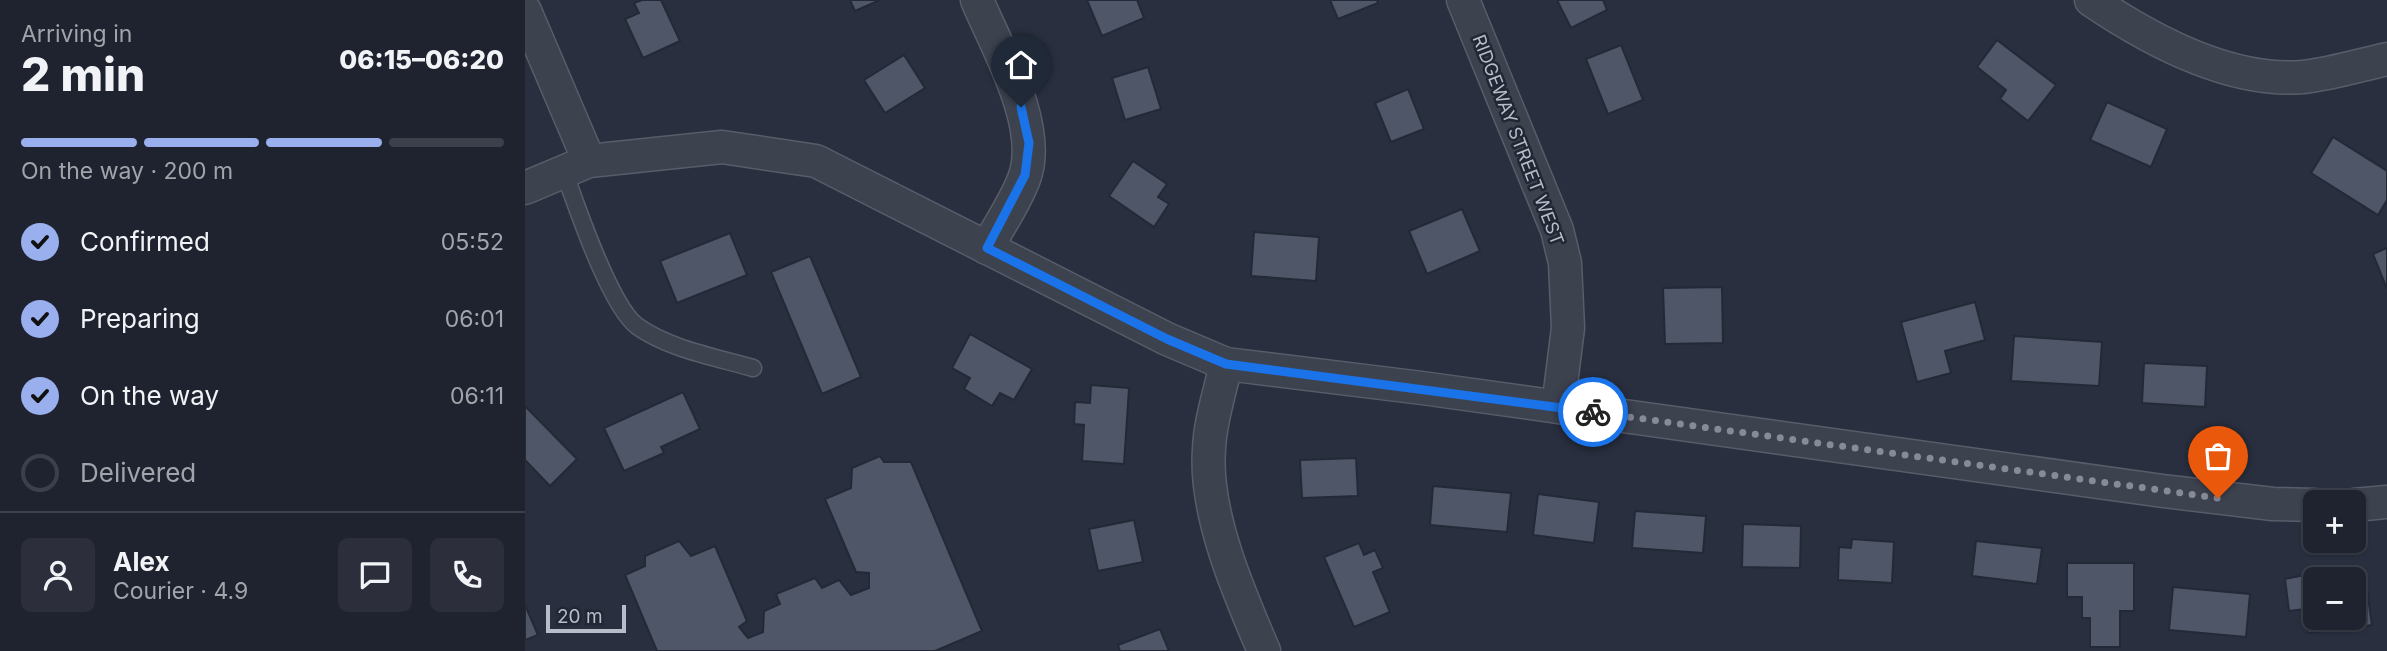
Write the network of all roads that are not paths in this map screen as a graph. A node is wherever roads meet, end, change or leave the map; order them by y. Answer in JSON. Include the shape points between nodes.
{"nodes":[{"id":1,"x":977,"y":0,"type":"edge"},
{"id":2,"x":1463,"y":0,"type":"edge"},
{"id":3,"x":2091,"y":0,"type":"edge"},
{"id":4,"x":525,"y":11,"type":"edge"},
{"id":5,"x":2387,"y":59,"type":"edge"},
{"id":6,"x":577,"y":166,"type":"junction"},
{"id":7,"x":525,"y":188,"type":"edge"},
{"id":8,"x":987,"y":248,"type":"junction"},
{"id":9,"x":1226,"y":364,"type":"junction"},
{"id":10,"x":753,"y":368,"type":"dead end"},
{"id":11,"x":1558,"y":407,"type":"junction"},
{"id":12,"x":2387,"y":502,"type":"edge"},
{"id":13,"x":2366,"y":504,"type":"edge"},
{"id":14,"x":2303,"y":505,"type":"edge"},
{"id":15,"x":1264,"y":651,"type":"edge"}],
"edges":[{"from":1,"to":8,"type":"street","via":[[1021,107],[1029,143],[1025,175]]},
{"from":2,"to":11,"type":"street","name":"RIDGEWAY STREET WEST","via":[[1557,230],[1565,263],[1568,328]]},
{"from":3,"to":5,"type":"street","via":[[2143,34],[2250,76],[2304,77]]},
{"from":4,"to":6,"type":"street"},
{"from":6,"to":7,"type":"street"},
{"from":6,"to":8,"type":"street","via":[[722,147],[816,161]]},
{"from":6,"to":10,"type":"lane","via":[[577,210],[611,290],[635,324],[661,340]]},
{"from":8,"to":9,"type":"street"},
{"from":9,"to":11,"type":"street"},
{"from":9,"to":15,"type":"street","via":[[1208,449],[1214,510],[1239,591]]},
{"from":11,"to":14,"type":"street","via":[[2163,491]]},
{"from":12,"to":13,"type":"street"}]}
